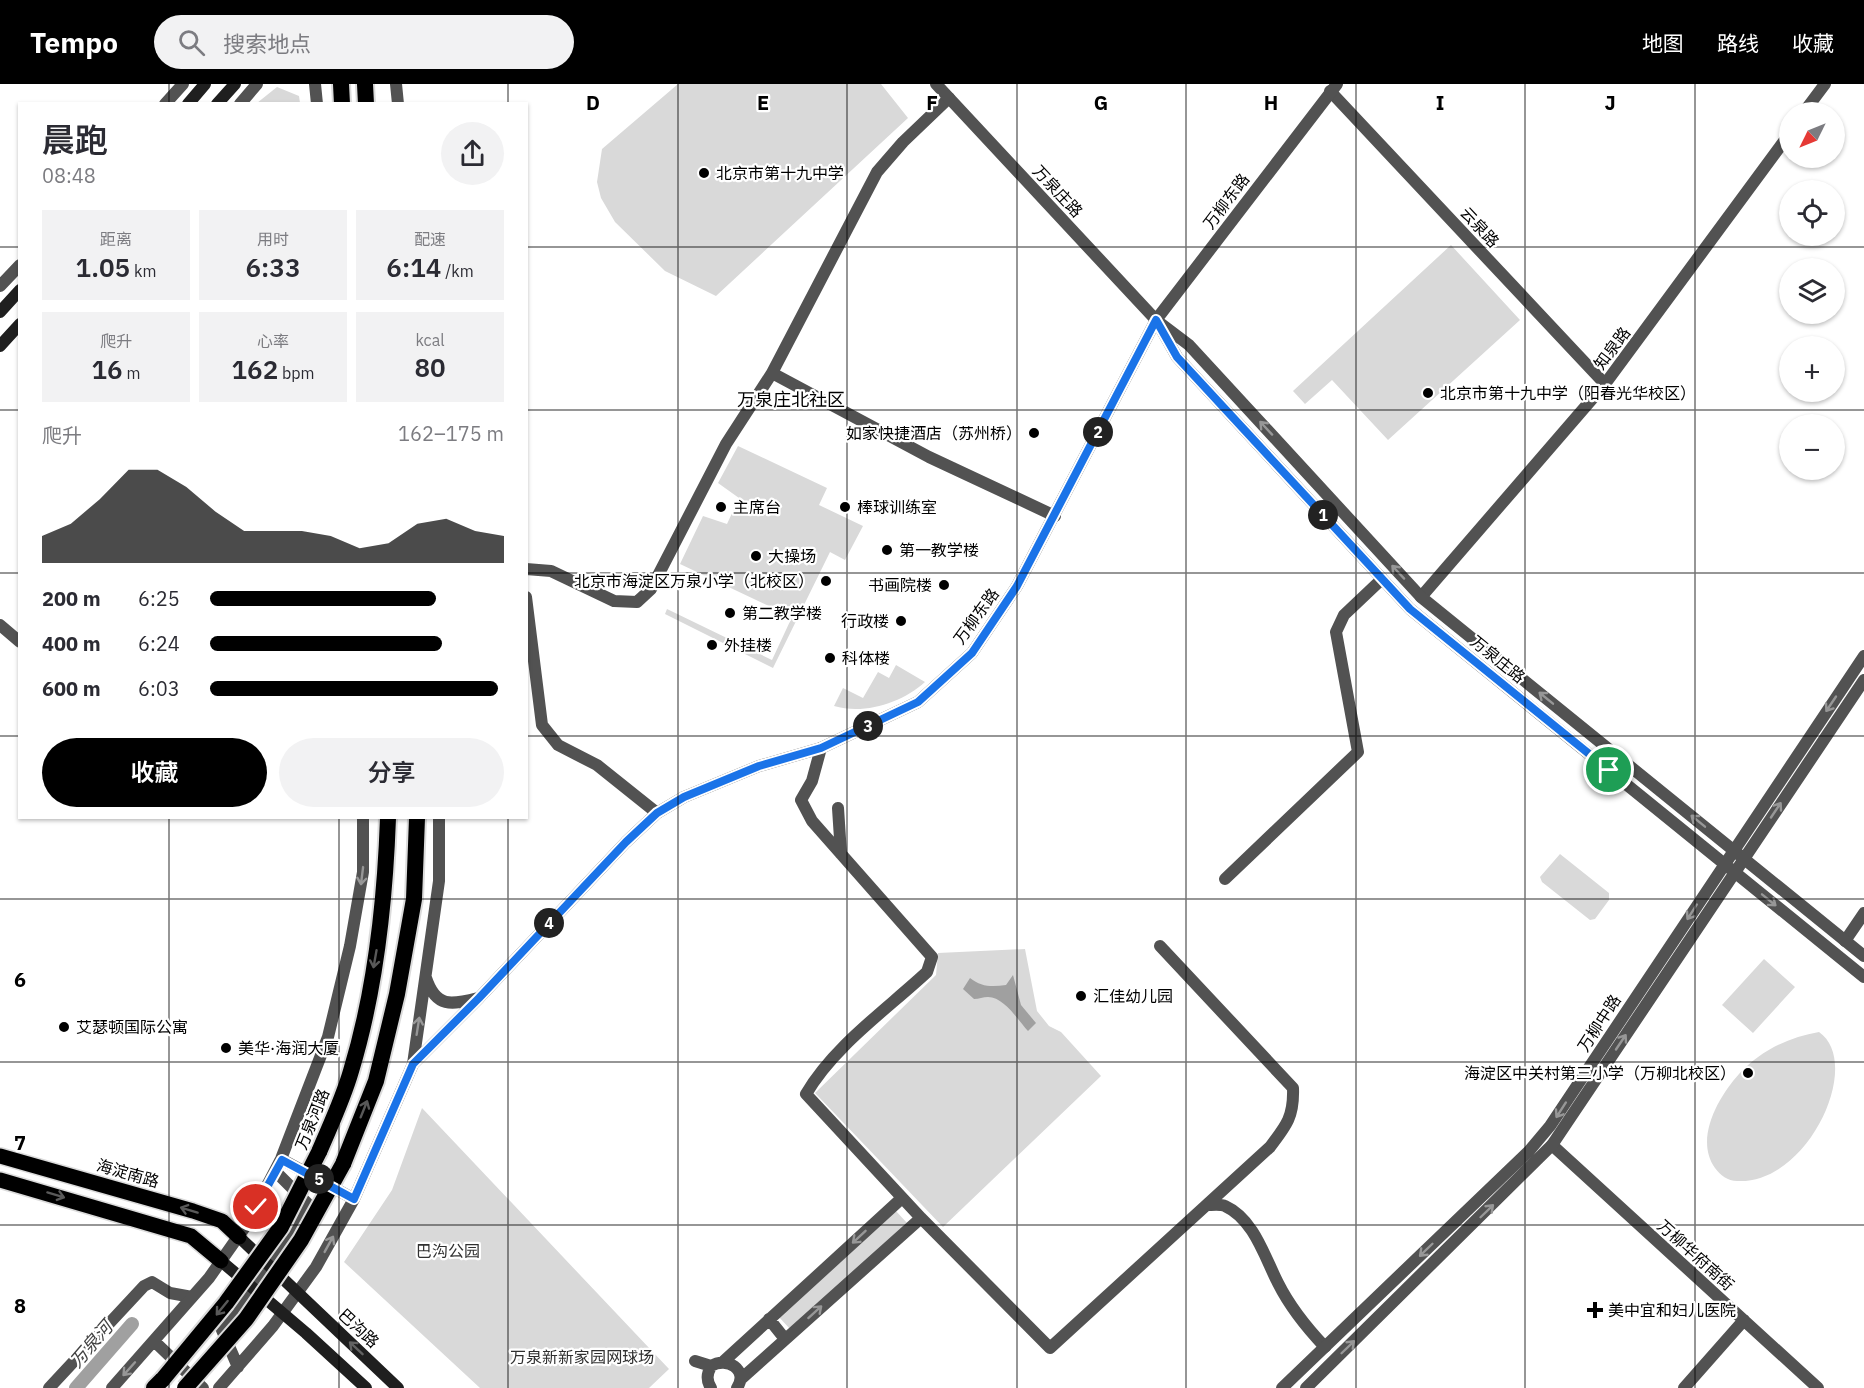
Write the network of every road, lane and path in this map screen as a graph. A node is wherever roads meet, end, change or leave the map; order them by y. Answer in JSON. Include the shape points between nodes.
{"nodes":[{"id":1,"x":183,"y":84,"type":"edge"},
{"id":2,"x":205,"y":84,"type":"edge"},
{"id":3,"x":235,"y":84,"type":"edge"},
{"id":4,"x":257,"y":84,"type":"edge"},
{"id":5,"x":315,"y":84,"type":"edge"},
{"id":6,"x":341,"y":84,"type":"edge"},
{"id":7,"x":365,"y":84,"type":"edge"},
{"id":8,"x":396,"y":84,"type":"edge"},
{"id":9,"x":936,"y":84,"type":"edge"},
{"id":10,"x":1825,"y":84,"type":"edge"},
{"id":11,"x":1333,"y":88,"type":"edge"},
{"id":12,"x":950,"y":98,"type":"junction"},
{"id":13,"x":167,"y":102,"type":"edge"},
{"id":14,"x":190,"y":102,"type":"edge"},
{"id":15,"x":219,"y":102,"type":"edge"},
{"id":16,"x":242,"y":102,"type":"edge"},
{"id":17,"x":317,"y":102,"type":"edge"},
{"id":18,"x":342,"y":102,"type":"edge"},
{"id":19,"x":366,"y":102,"type":"edge"},
{"id":20,"x":398,"y":102,"type":"edge"},
{"id":21,"x":1812,"y":102,"type":"edge"},
{"id":22,"x":1779,"y":147,"type":"edge"},
{"id":23,"x":18,"y":267,"type":"edge"},
{"id":24,"x":0,"y":286,"type":"edge"},
{"id":25,"x":18,"y":292,"type":"edge"},
{"id":26,"x":0,"y":312,"type":"edge"},
{"id":27,"x":1156,"y":320,"type":"junction"},
{"id":28,"x":18,"y":326,"type":"edge"},
{"id":29,"x":0,"y":346,"type":"edge"},
{"id":30,"x":772,"y":373,"type":"junction"},
{"id":31,"x":1605,"y":384,"type":"junction"},
{"id":32,"x":1055,"y":516,"type":"junction"},
{"id":33,"x":528,"y":569,"type":"edge"},
{"id":34,"x":1382,"y":579,"type":"junction"},
{"id":35,"x":1421,"y":597,"type":"junction"},
{"id":36,"x":528,"y":613,"type":"edge"},
{"id":37,"x":0,"y":625,"type":"edge"},
{"id":38,"x":18,"y":640,"type":"edge"},
{"id":39,"x":1864,"y":656,"type":"edge"},
{"id":40,"x":1864,"y":680,"type":"edge"},
{"id":41,"x":821,"y":748,"type":"junction"},
{"id":42,"x":838,"y":808,"type":"dead end"},
{"id":43,"x":657,"y":813,"type":"junction"},
{"id":44,"x":363,"y":819,"type":"edge"},
{"id":45,"x":388,"y":819,"type":"edge"},
{"id":46,"x":417,"y":819,"type":"edge"},
{"id":47,"x":439,"y":819,"type":"edge"},
{"id":48,"x":841,"y":854,"type":"junction"},
{"id":49,"x":1738,"y":854,"type":"junction"},
{"id":50,"x":1729,"y":867,"type":"junction"},
{"id":51,"x":1225,"y":879,"type":"dead end"},
{"id":52,"x":1864,"y":913,"type":"edge"},
{"id":53,"x":1845,"y":941,"type":"junction"},
{"id":54,"x":1160,"y":946,"type":"dead end"},
{"id":55,"x":1864,"y":956,"type":"edge"},
{"id":56,"x":426,"y":976,"type":"junction"},
{"id":57,"x":1864,"y":977,"type":"edge"},
{"id":58,"x":479,"y":998,"type":"junction"},
{"id":59,"x":413,"y":1064,"type":"junction"},
{"id":60,"x":1552,"y":1146,"type":"junction"},
{"id":61,"x":0,"y":1156,"type":"edge"},
{"id":62,"x":282,"y":1160,"type":"junction"},
{"id":63,"x":275,"y":1171,"type":"junction"},
{"id":64,"x":0,"y":1180,"type":"edge"},
{"id":65,"x":902,"y":1197,"type":"junction"},
{"id":66,"x":354,"y":1199,"type":"junction"},
{"id":67,"x":1207,"y":1204,"type":"junction"},
{"id":68,"x":921,"y":1218,"type":"junction"},
{"id":69,"x":239,"y":1237,"type":"junction"},
{"id":70,"x":221,"y":1261,"type":"junction"},
{"id":71,"x":270,"y":1266,"type":"junction"},
{"id":72,"x":254,"y":1289,"type":"junction"},
{"id":73,"x":298,"y":1293,"type":"junction"},
{"id":74,"x":192,"y":1297,"type":"junction"},
{"id":75,"x":283,"y":1313,"type":"junction"},
{"id":76,"x":770,"y":1320,"type":"junction"},
{"id":77,"x":1744,"y":1320,"type":"junction"},
{"id":78,"x":785,"y":1339,"type":"junction"},
{"id":79,"x":154,"y":1341,"type":"junction"},
{"id":80,"x":1325,"y":1347,"type":"junction"},
{"id":81,"x":694,"y":1361,"type":"dead end"},
{"id":82,"x":724,"y":1362,"type":"junction"},
{"id":83,"x":711,"y":1366,"type":"junction"},
{"id":84,"x":238,"y":1367,"type":"junction"},
{"id":85,"x":158,"y":1383,"type":"edge"},
{"id":86,"x":739,"y":1384,"type":"edge"},
{"id":87,"x":49,"y":1388,"type":"edge"},
{"id":88,"x":112,"y":1388,"type":"edge"},
{"id":89,"x":185,"y":1388,"type":"edge"},
{"id":90,"x":203,"y":1388,"type":"edge"},
{"id":91,"x":219,"y":1388,"type":"edge"},
{"id":92,"x":366,"y":1388,"type":"edge"},
{"id":93,"x":398,"y":1388,"type":"edge"},
{"id":94,"x":711,"y":1388,"type":"edge"},
{"id":95,"x":1282,"y":1388,"type":"edge"},
{"id":96,"x":1306,"y":1388,"type":"edge"},
{"id":97,"x":1684,"y":1388,"type":"edge"},
{"id":98,"x":1818,"y":1388,"type":"edge"}],
"edges":[{"from":1,"to":13,"type":"street"},
{"from":2,"to":14,"type":"main road"},
{"from":3,"to":15,"type":"main road"},
{"from":4,"to":16,"type":"street"},
{"from":5,"to":17,"type":"street"},
{"from":6,"to":18,"type":"highway"},
{"from":7,"to":19,"type":"highway"},
{"from":8,"to":20,"type":"street"},
{"from":9,"to":12,"type":"street","name":"万泉庄路"},
{"from":10,"to":21,"type":"street"},
{"from":11,"to":27,"type":"street","name":"万柳东路"},
{"from":11,"to":31,"type":"street","name":"云泉路"},
{"from":12,"to":27,"type":"street","name":"万泉庄路"},
{"from":12,"to":30,"type":"street","via":[[877,172]]},
{"from":22,"to":31,"type":"street","name":"知泉路"},
{"from":23,"to":24,"type":"street"},
{"from":25,"to":26,"type":"main road"},
{"from":27,"to":32,"type":"street","name":"万柳东路"},
{"from":27,"to":34,"type":"street","name":"万泉庄路","via":[[1177,357]]},
{"from":35,"to":27,"type":"street","name":"万泉庄路","one_way":true,"via":[[1189,345]]},
{"from":28,"to":29,"type":"main road"},
{"from":30,"to":32,"type":"street","via":[[929,457]]},
{"from":30,"to":33,"type":"street","via":[[726,444],[651,589],[637,602],[615,602],[551,571]]},
{"from":31,"to":35,"type":"street","name":"知泉路"},
{"from":32,"to":41,"type":"street","name":"万柳东路","via":[[1017,586],[972,653],[918,702]]},
{"from":34,"to":50,"type":"street","name":"万泉庄路","via":[[1410,609]]},
{"from":34,"to":51,"type":"street","via":[[1344,615],[1336,632],[1358,752]]},
{"from":49,"to":35,"type":"street","name":"万泉庄路","one_way":true},
{"from":36,"to":43,"type":"street","via":[[542,725],[558,745],[597,765]]},
{"from":37,"to":38,"type":"street"},
{"from":39,"to":49,"type":"street","name":"万柳中路","one_way":true},
{"from":49,"to":40,"type":"street","name":"万柳中路","one_way":true},
{"from":41,"to":43,"type":"street","name":"万柳东路","via":[[759,766],[684,797]]},
{"from":41,"to":48,"type":"street","via":[[812,781],[801,800],[812,821]]},
{"from":42,"to":48,"type":"street"},
{"from":43,"to":58,"type":"street","name":"万柳东路"},
{"from":44,"to":62,"type":"street","name":"万泉河路","one_way":true,"via":[[363,872],[350,946],[328,1036]]},
{"from":45,"to":85,"type":"highway","name":"万泉河路","one_way":true,"bridge":true,"via":[[385,903],[369,997],[351,1072],[319,1152],[281,1227],[226,1303]]},
{"from":89,"to":46,"type":"highway","one_way":true,"bridge":true,"via":[[246,1319],[301,1240],[343,1164],[376,1081],[397,994],[414,899]]},
{"from":47,"to":56,"type":"street","via":[[439,881]]},
{"from":48,"to":65,"type":"street","via":[[932,957],[927,972],[840,1052],[806,1094]]},
{"from":49,"to":50,"type":"street","name":"万柳中路"},
{"from":49,"to":53,"type":"street","name":"万泉庄路"},
{"from":50,"to":57,"type":"street","name":"万泉庄路","one_way":true},
{"from":60,"to":50,"type":"street","name":"万柳中路","one_way":true},
{"from":50,"to":80,"type":"street","name":"万柳中路","one_way":true,"via":[[1529,1151]]},
{"from":52,"to":53,"type":"street"},
{"from":53,"to":55,"type":"street","name":"万泉庄路"},
{"from":54,"to":67,"type":"street","via":[[1293,1088],[1289,1123],[1270,1147]]},
{"from":56,"to":58,"type":"street","via":[[431,992],[445,1002]]},
{"from":59,"to":56,"type":"street","one_way":true},
{"from":58,"to":59,"type":"street","name":"万柳东路"},
{"from":59,"to":66,"type":"street"},
{"from":60,"to":77,"type":"street","name":"万柳华府南街"},
{"from":96,"to":60,"type":"street","name":"万柳中路","one_way":true},
{"from":69,"to":61,"type":"main road","name":"海淀南路","one_way":true,"via":[[222,1221],[194,1211]]},
{"from":62,"to":63,"type":"street","name":"万泉河路"},
{"from":62,"to":66,"type":"street"},
{"from":63,"to":69,"type":"street","name":"万泉河路"},
{"from":63,"to":71,"type":"street","via":[[307,1203]]},
{"from":64,"to":70,"type":"main road","one_way":true,"via":[[191,1236]]},
{"from":65,"to":68,"type":"street"},
{"from":65,"to":76,"type":"street","one_way":true},
{"from":73,"to":66,"type":"street","one_way":true},
{"from":67,"to":68,"type":"street","via":[[1050,1348]]},
{"from":67,"to":80,"type":"street","via":[[1225,1206],[1241,1219],[1302,1322]]},
{"from":78,"to":68,"type":"street","one_way":true},
{"from":69,"to":70,"type":"street","name":"万泉河路"},
{"from":69,"to":71,"type":"main road","name":"巴沟路"},
{"from":70,"to":72,"type":"main road"},
{"from":70,"to":74,"type":"street"},
{"from":71,"to":72,"type":"street"},
{"from":71,"to":73,"type":"main road","name":"巴沟路"},
{"from":72,"to":75,"type":"main road"},
{"from":72,"to":84,"type":"street","via":[[222,1330]]},
{"from":73,"to":75,"type":"street"},
{"from":93,"to":73,"type":"main road","name":"巴沟路","one_way":true},
{"from":74,"to":79,"type":"street"},
{"from":74,"to":87,"type":"street","via":[[170,1293],[152,1282],[144,1286]]},
{"from":75,"to":84,"type":"street"},
{"from":75,"to":92,"type":"main road"},
{"from":76,"to":78,"type":"street"},
{"from":76,"to":82,"type":"street"},
{"from":77,"to":97,"type":"street"},
{"from":77,"to":98,"type":"street","name":"万柳华府南街"},
{"from":78,"to":86,"type":"street"},
{"from":79,"to":88,"type":"street","one_way":true},
{"from":79,"to":90,"type":"street"},
{"from":80,"to":95,"type":"street","name":"万柳中路"},
{"from":81,"to":83,"type":"street"},
{"from":82,"to":83,"type":"street"},
{"from":82,"to":86,"type":"street","via":[[736,1366]]},
{"from":83,"to":94,"type":"street","via":[[707,1376]]},
{"from":84,"to":91,"type":"street"}]}
